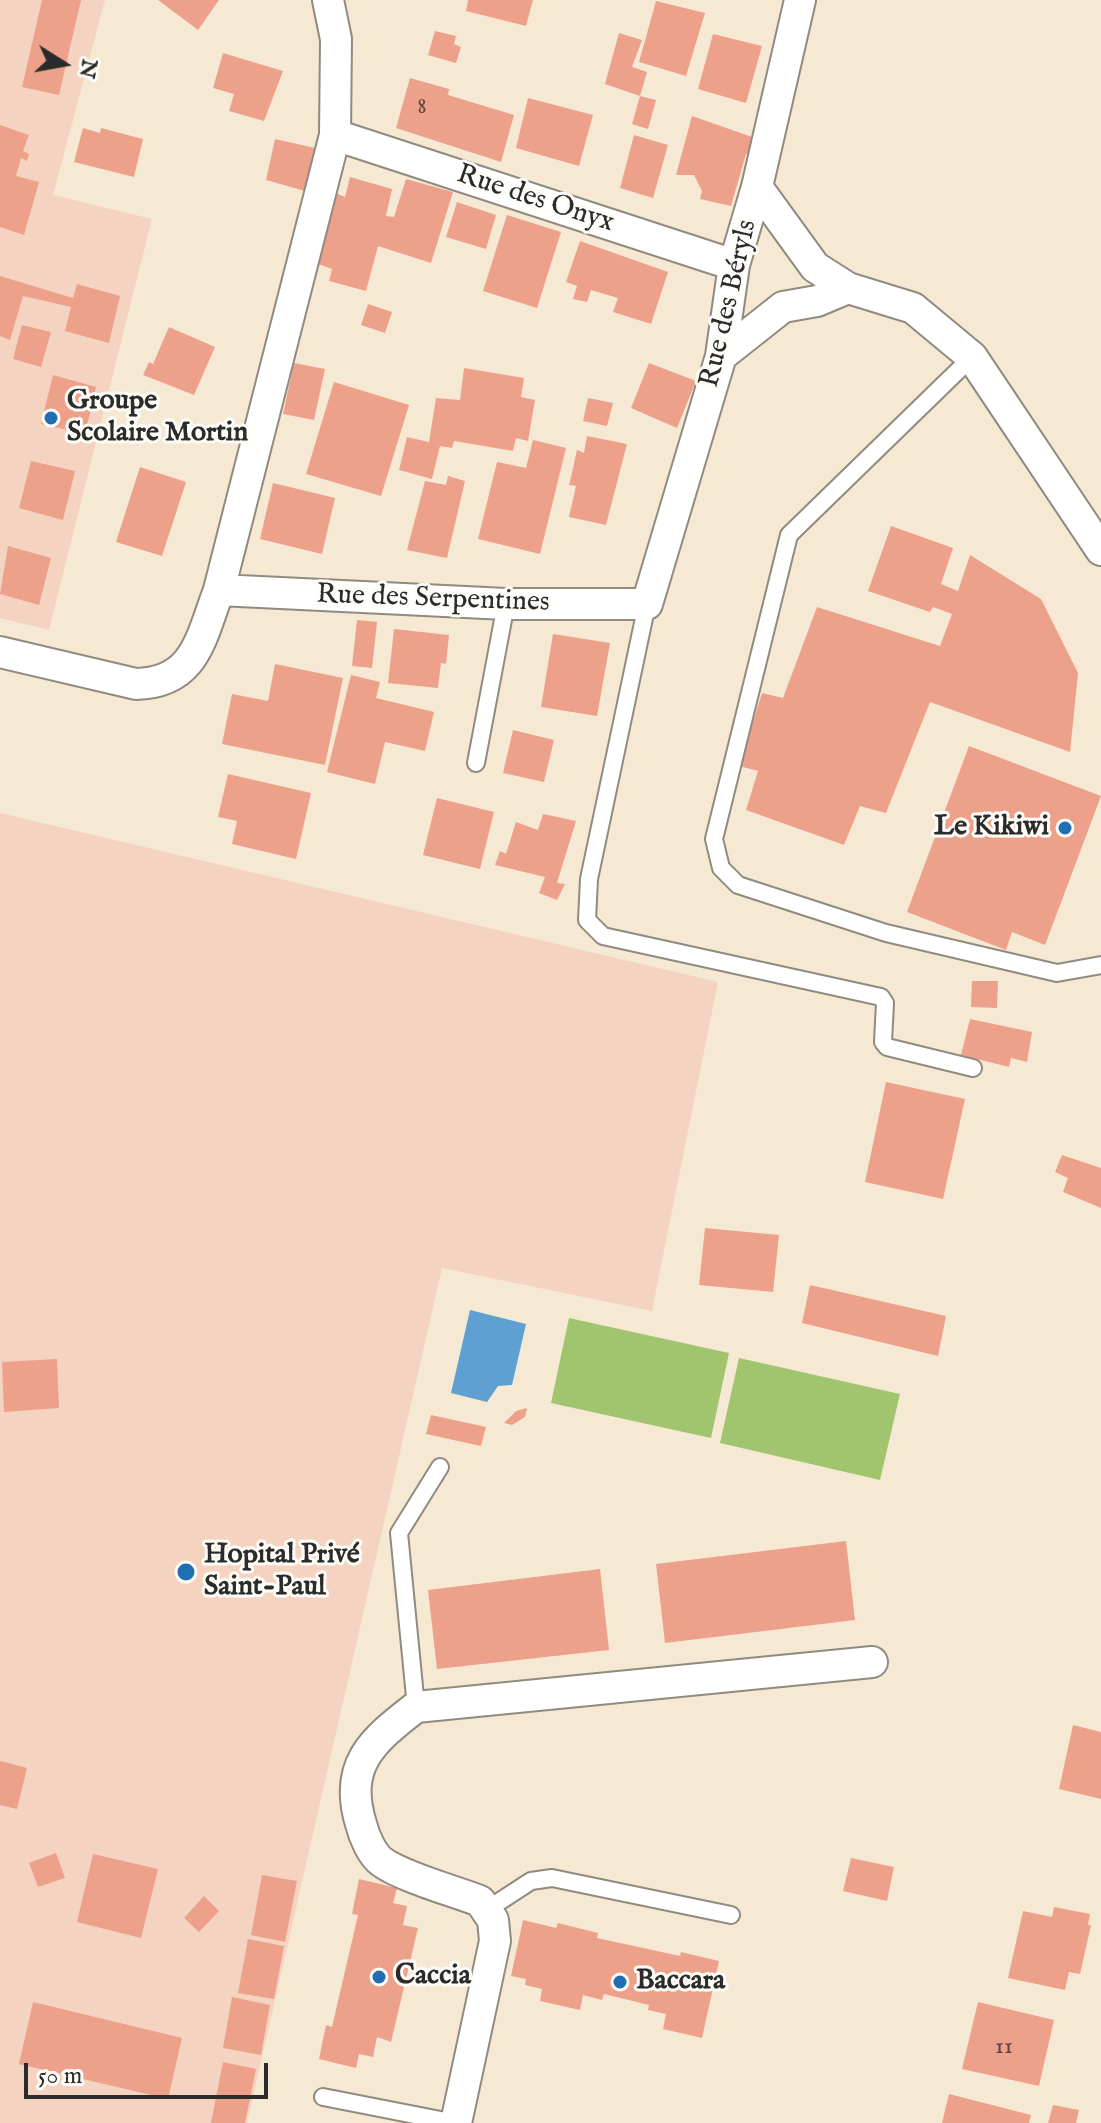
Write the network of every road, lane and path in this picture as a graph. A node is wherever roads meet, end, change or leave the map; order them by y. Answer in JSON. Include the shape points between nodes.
{"nodes":[{"id":1,"x":328,"y":0,"type":"edge"},
{"id":2,"x":800,"y":0,"type":"edge"},
{"id":3,"x":335,"y":135,"type":"junction"},
{"id":4,"x":757,"y":187,"type":"junction"},
{"id":5,"x":734,"y":265,"type":"junction"},
{"id":6,"x":848,"y":288,"type":"junction"},
{"id":7,"x":721,"y":356,"type":"junction"},
{"id":8,"x":972,"y":357,"type":"junction"},
{"id":9,"x":1101,"y":550,"type":"edge"},
{"id":10,"x":219,"y":590,"type":"junction"},
{"id":11,"x":506,"y":604,"type":"junction"},
{"id":12,"x":647,"y":604,"type":"junction"},
{"id":13,"x":0,"y":652,"type":"edge"},
{"id":14,"x":476,"y":763,"type":"dead end"},
{"id":15,"x":1101,"y":965,"type":"edge"},
{"id":16,"x":973,"y":1068,"type":"dead end"},
{"id":17,"x":440,"y":1467,"type":"dead end"},
{"id":18,"x":872,"y":1662,"type":"dead end"},
{"id":19,"x":416,"y":1707,"type":"junction"},
{"id":20,"x":488,"y":1909,"type":"junction"},
{"id":21,"x":731,"y":1915,"type":"dead end"},
{"id":22,"x":323,"y":2097,"type":"dead end"},
{"id":23,"x":456,"y":2123,"type":"edge"}],
"edges":[{"from":1,"to":3,"type":"street","via":[[336,39]]},
{"from":2,"to":4,"type":"street","name":"Rue des Béryls"},
{"from":3,"to":5,"type":"street","name":"Rue des Onyx"},
{"from":3,"to":10,"type":"street"},
{"from":4,"to":5,"type":"street","name":"Rue des Béryls"},
{"from":4,"to":6,"type":"street","via":[[815,267]]},
{"from":5,"to":7,"type":"street","name":"Rue des Béryls"},
{"from":6,"to":7,"type":"street","via":[[783,307]]},
{"from":6,"to":8,"type":"street","via":[[913,308]]},
{"from":7,"to":12,"type":"street","name":"Rue des Béryls"},
{"from":8,"to":9,"type":"street"},
{"from":8,"to":15,"type":"lane","via":[[789,535],[714,839],[721,868],[738,885],[886,933],[1057,973]]},
{"from":10,"to":11,"type":"street","name":"Rue des Serpentines"},
{"from":10,"to":13,"type":"street","via":[[186,666],[156,684],[136,684]]},
{"from":11,"to":12,"type":"street","name":"Rue des Serpentines"},
{"from":11,"to":14,"type":"lane"},
{"from":12,"to":16,"type":"lane","via":[[589,879],[587,920],[603,936],[881,997],[887,1047]]},
{"from":17,"to":19,"type":"lane","via":[[399,1533]]},
{"from":18,"to":19,"type":"street"},
{"from":19,"to":20,"type":"street","via":[[359,1763],[354,1803],[364,1836],[380,1861],[480,1901]]},
{"from":20,"to":21,"type":"lane","via":[[531,1881],[552,1878]]},
{"from":20,"to":23,"type":"street","via":[[495,1941]]},
{"from":22,"to":23,"type":"lane"}]}
